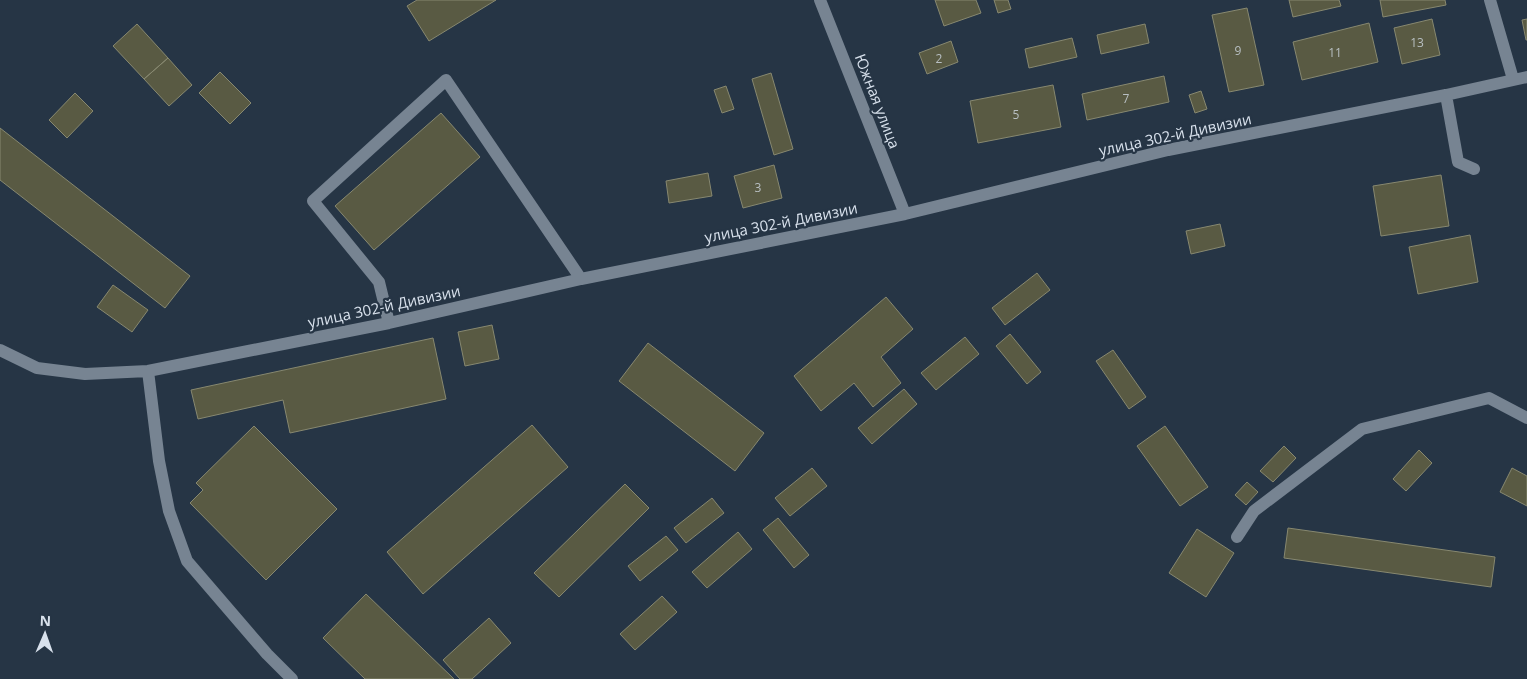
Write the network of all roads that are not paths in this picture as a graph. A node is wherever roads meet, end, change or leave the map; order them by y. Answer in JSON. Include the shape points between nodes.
{"nodes":[{"id":1,"x":820,"y":0,"type":"edge"},
{"id":2,"x":1490,"y":0,"type":"edge"},
{"id":3,"x":1527,"y":76,"type":"edge"},
{"id":4,"x":1513,"y":79,"type":"junction"},
{"id":5,"x":1446,"y":95,"type":"junction"},
{"id":6,"x":1474,"y":169,"type":"dead end"},
{"id":7,"x":905,"y":214,"type":"junction"},
{"id":8,"x":581,"y":279,"type":"junction"},
{"id":9,"x":389,"y":322,"type":"junction"},
{"id":10,"x":0,"y":350,"type":"edge"},
{"id":11,"x":148,"y":372,"type":"junction"},
{"id":12,"x":1527,"y":418,"type":"edge"},
{"id":13,"x":1237,"y":537,"type":"dead end"},
{"id":14,"x":292,"y":679,"type":"edge"}],
"edges":[{"from":1,"to":7,"type":"street","name":"Южная улица"},
{"from":2,"to":4,"type":"street"},
{"from":3,"to":4,"type":"street","name":"улица 302-й Дивизии"},
{"from":4,"to":5,"type":"street","name":"улица 302-й Дивизии"},
{"from":5,"to":6,"type":"street","via":[[1458,162]]},
{"from":5,"to":7,"type":"street","name":"улица 302-й Дивизии","via":[[1168,150]]},
{"from":7,"to":8,"type":"street","name":"улица 302-й Дивизии"},
{"from":8,"to":9,"type":"street","name":"улица 302-й Дивизии"},
{"from":8,"to":9,"type":"street","via":[[446,80],[313,201],[379,282]]},
{"from":9,"to":11,"type":"street","name":"улица 302-й Дивизии"},
{"from":10,"to":11,"type":"street","name":"улица 302-й Дивизии","via":[[37,368],[85,374]]},
{"from":11,"to":14,"type":"street","via":[[159,461],[170,511],[187,561]]},
{"from":12,"to":13,"type":"street","via":[[1489,398],[1362,429],[1254,511]]}]}
